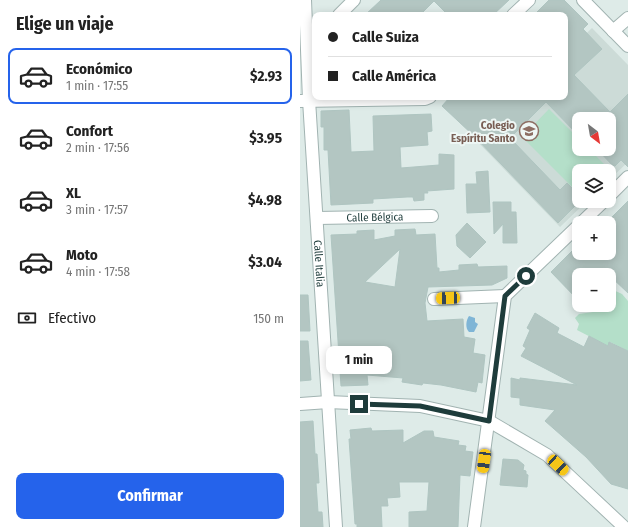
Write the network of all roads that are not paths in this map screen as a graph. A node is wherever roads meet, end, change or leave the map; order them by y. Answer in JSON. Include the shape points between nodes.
{"nodes":[{"id":1,"x":305,"y":0,"type":"edge"},
{"id":2,"x":354,"y":0,"type":"edge"},
{"id":3,"x":529,"y":0,"type":"edge"},
{"id":4,"x":583,"y":0,"type":"edge"},
{"id":5,"x":341,"y":12,"type":"edge"},
{"id":6,"x":516,"y":12,"type":"edge"},
{"id":7,"x":628,"y":18,"type":"edge"},
{"id":8,"x":613,"y":31,"type":"junction"},
{"id":9,"x":311,"y":32,"type":"edge"},
{"id":10,"x":628,"y":46,"type":"edge"},
{"id":11,"x":305,"y":100,"type":"edge"},
{"id":12,"x":628,"y":178,"type":"edge"},
{"id":13,"x":616,"y":189,"type":"edge"},
{"id":14,"x":597,"y":208,"type":"edge"},
{"id":15,"x":432,"y":216,"type":"dead end"},
{"id":16,"x":588,"y":216,"type":"edge"},
{"id":17,"x":317,"y":218,"type":"junction"},
{"id":18,"x":572,"y":232,"type":"edge"},
{"id":19,"x":505,"y":296,"type":"junction"},
{"id":20,"x":434,"y":299,"type":"dead end"},
{"id":21,"x":328,"y":402,"type":"junction"},
{"id":22,"x":300,"y":404,"type":"edge"},
{"id":23,"x":489,"y":421,"type":"junction"},
{"id":24,"x":336,"y":527,"type":"edge"},
{"id":25,"x":474,"y":527,"type":"edge"},
{"id":26,"x":624,"y":527,"type":"edge"}],
"edges":[{"from":1,"to":9,"type":"street","name":"Calle Italia"},
{"from":2,"to":5,"type":"street"},
{"from":3,"to":6,"type":"street"},
{"from":4,"to":8,"type":"street"},
{"from":7,"to":8,"type":"street"},
{"from":8,"to":10,"type":"street"},
{"from":9,"to":11,"type":"street","name":"Calle Italia"},
{"from":11,"to":17,"type":"street","name":"Calle Italia"},
{"from":12,"to":13,"type":"street"},
{"from":14,"to":16,"type":"street"},
{"from":15,"to":17,"type":"street","name":"Calle Bélgica"},
{"from":17,"to":21,"type":"street","name":"Calle Italia"},
{"from":18,"to":19,"type":"street"},
{"from":19,"to":20,"type":"street"},
{"from":19,"to":23,"type":"street"},
{"from":21,"to":22,"type":"street"},
{"from":21,"to":23,"type":"street","via":[[420,406]]},
{"from":21,"to":24,"type":"street","name":"Calle Italia"},
{"from":23,"to":25,"type":"street"},
{"from":23,"to":26,"type":"street","via":[[547,455]]}]}
